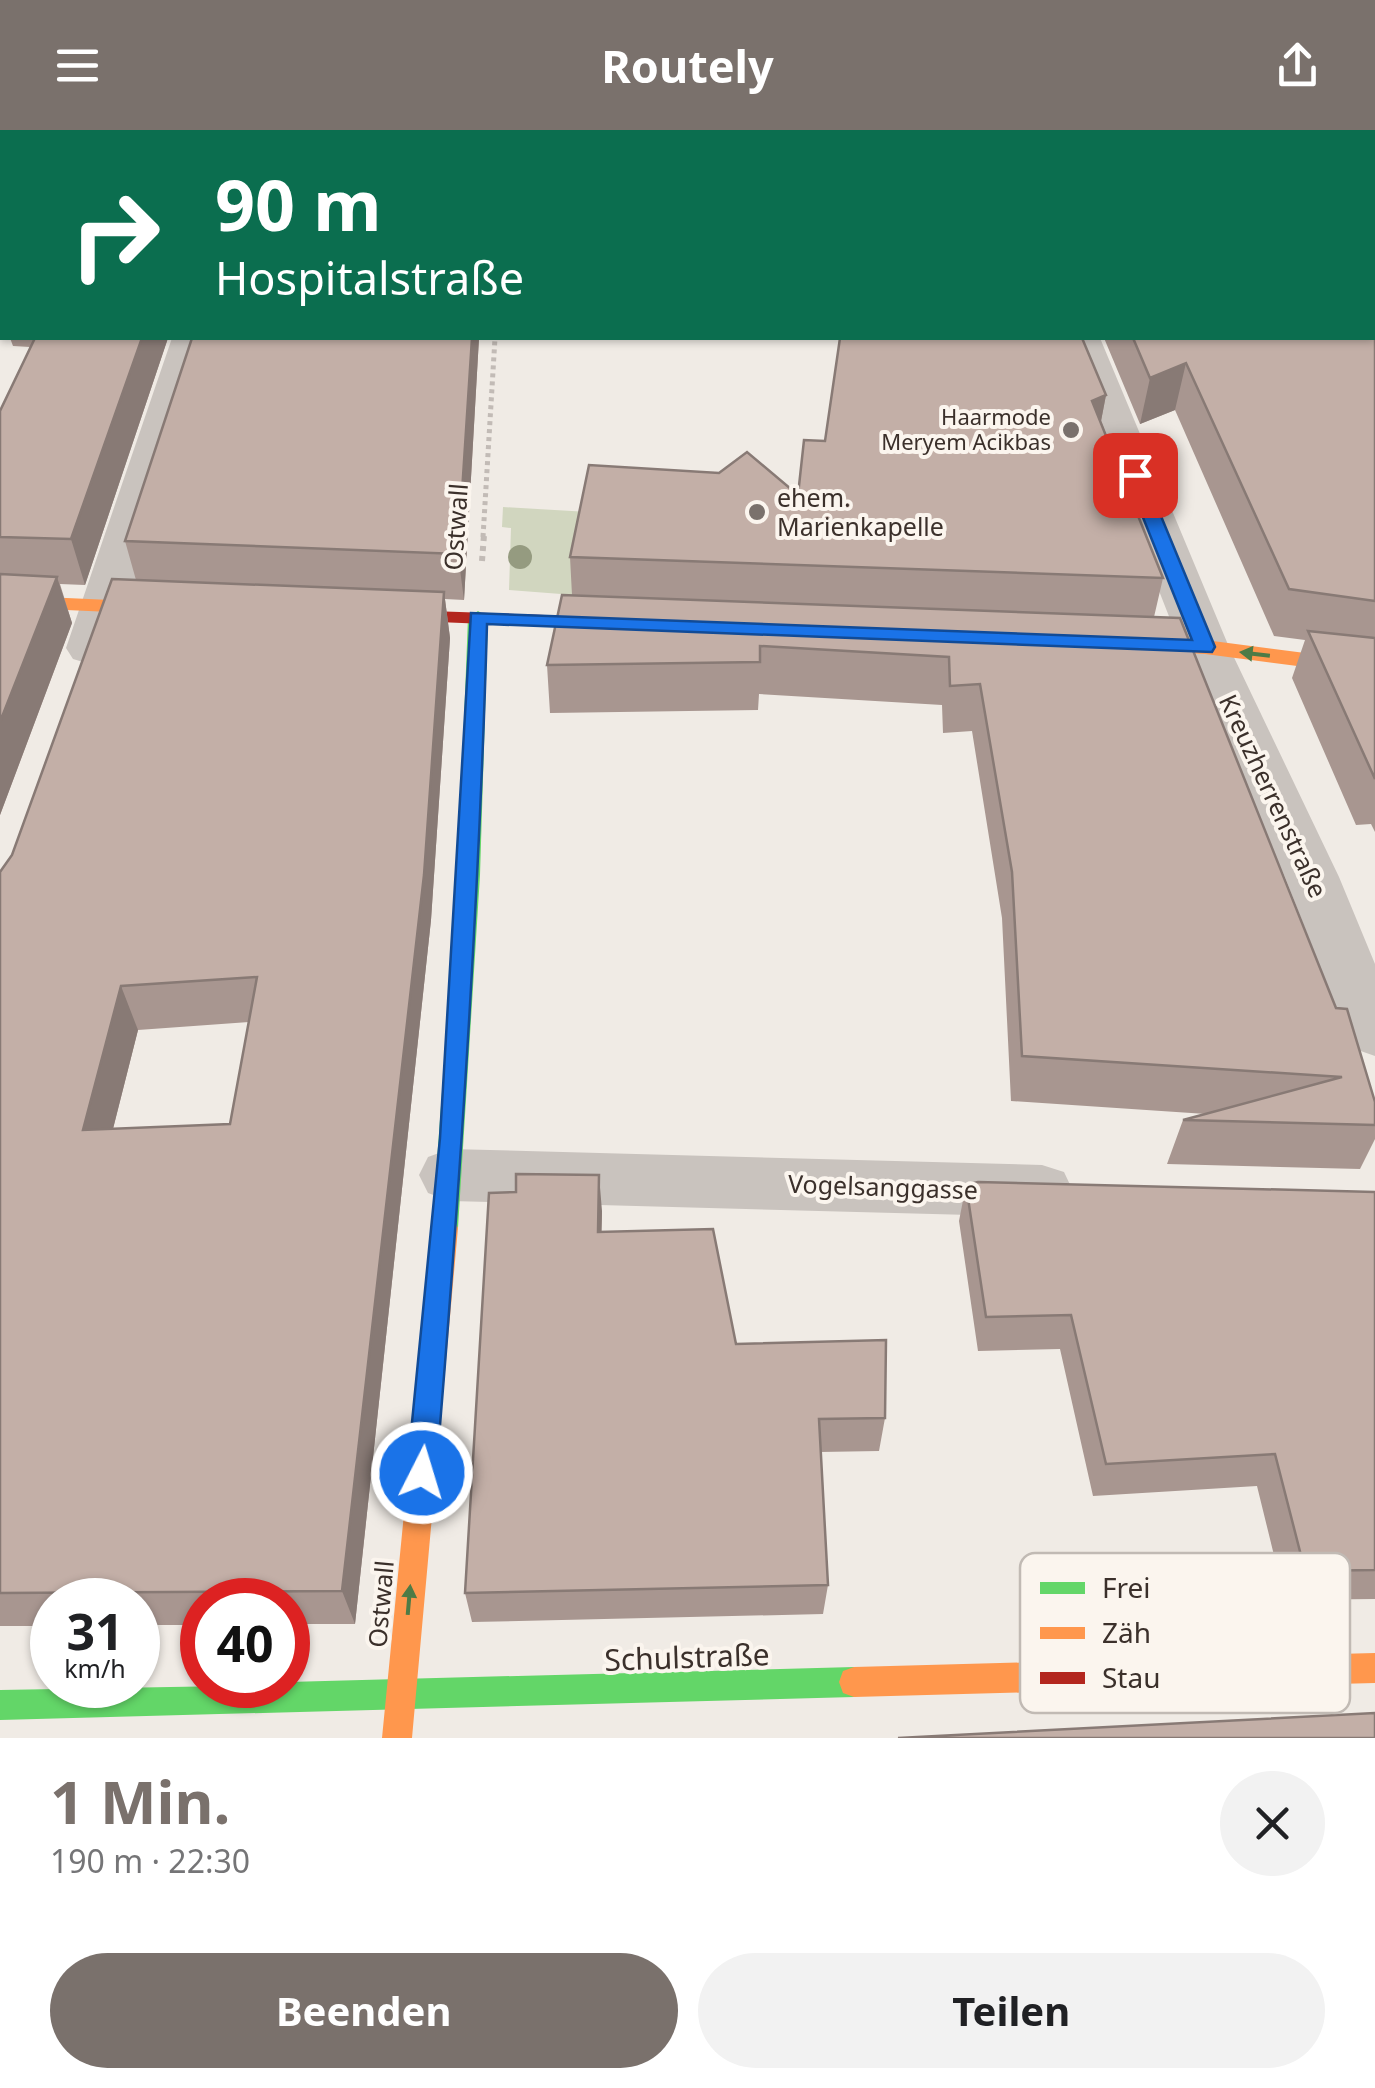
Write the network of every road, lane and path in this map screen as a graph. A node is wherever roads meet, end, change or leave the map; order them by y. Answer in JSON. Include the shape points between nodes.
{"nodes":[{"id":1,"x":191,"y":340,"type":"edge"},
{"id":2,"x":495,"y":340,"type":"edge"},
{"id":3,"x":1081,"y":340,"type":"edge"},
{"id":4,"x":0,"y":601,"type":"edge"},
{"id":5,"x":104,"y":607,"type":"junction"},
{"id":6,"x":203,"y":610,"type":"edge"},
{"id":7,"x":340,"y":614,"type":"edge"},
{"id":8,"x":478,"y":618,"type":"junction"},
{"id":9,"x":654,"y":625,"type":"edge"},
{"id":10,"x":1087,"y":642,"type":"edge"},
{"id":11,"x":1205,"y":647,"type":"junction"},
{"id":12,"x":1375,"y":669,"type":"edge"},
{"id":13,"x":78,"y":680,"type":"edge"},
{"id":14,"x":1375,"y":1032,"type":"edge"},
{"id":15,"x":450,"y":1175,"type":"junction"},
{"id":16,"x":1092,"y":1192,"type":"edge"},
{"id":17,"x":1375,"y":1668,"type":"edge"},
{"id":18,"x":1350,"y":1669,"type":"edge"},
{"id":19,"x":1020,"y":1679,"type":"edge"},
{"id":20,"x":400,"y":1697,"type":"junction"},
{"id":21,"x":0,"y":1704,"type":"edge"},
{"id":22,"x":397,"y":1738,"type":"edge"}],
"edges":[{"from":1,"to":5,"type":"street"},
{"from":2,"to":8,"type":"path","name":"Ostwall"},
{"from":3,"to":11,"type":"street","name":"Kreuzherrenstraße"},
{"from":4,"to":5,"type":"street"},
{"from":5,"to":6,"type":"street"},
{"from":5,"to":13,"type":"street"},
{"from":7,"to":8,"type":"street"},
{"from":8,"to":9,"type":"street"},
{"from":8,"to":15,"type":"street","name":"Ostwall"},
{"from":10,"to":11,"type":"street"},
{"from":12,"to":11,"type":"street","one_way":true},
{"from":11,"to":14,"type":"street","name":"Kreuzherrenstraße"},
{"from":15,"to":16,"type":"street","name":"Vogelsanggasse"},
{"from":20,"to":15,"type":"street","name":"Ostwall","one_way":true},
{"from":17,"to":18,"type":"street","name":"Schulstraße"},
{"from":19,"to":20,"type":"street","name":"Schulstraße"},
{"from":20,"to":21,"type":"street","name":"Schulstraße"},
{"from":20,"to":22,"type":"street","name":"Ostwall"}]}
